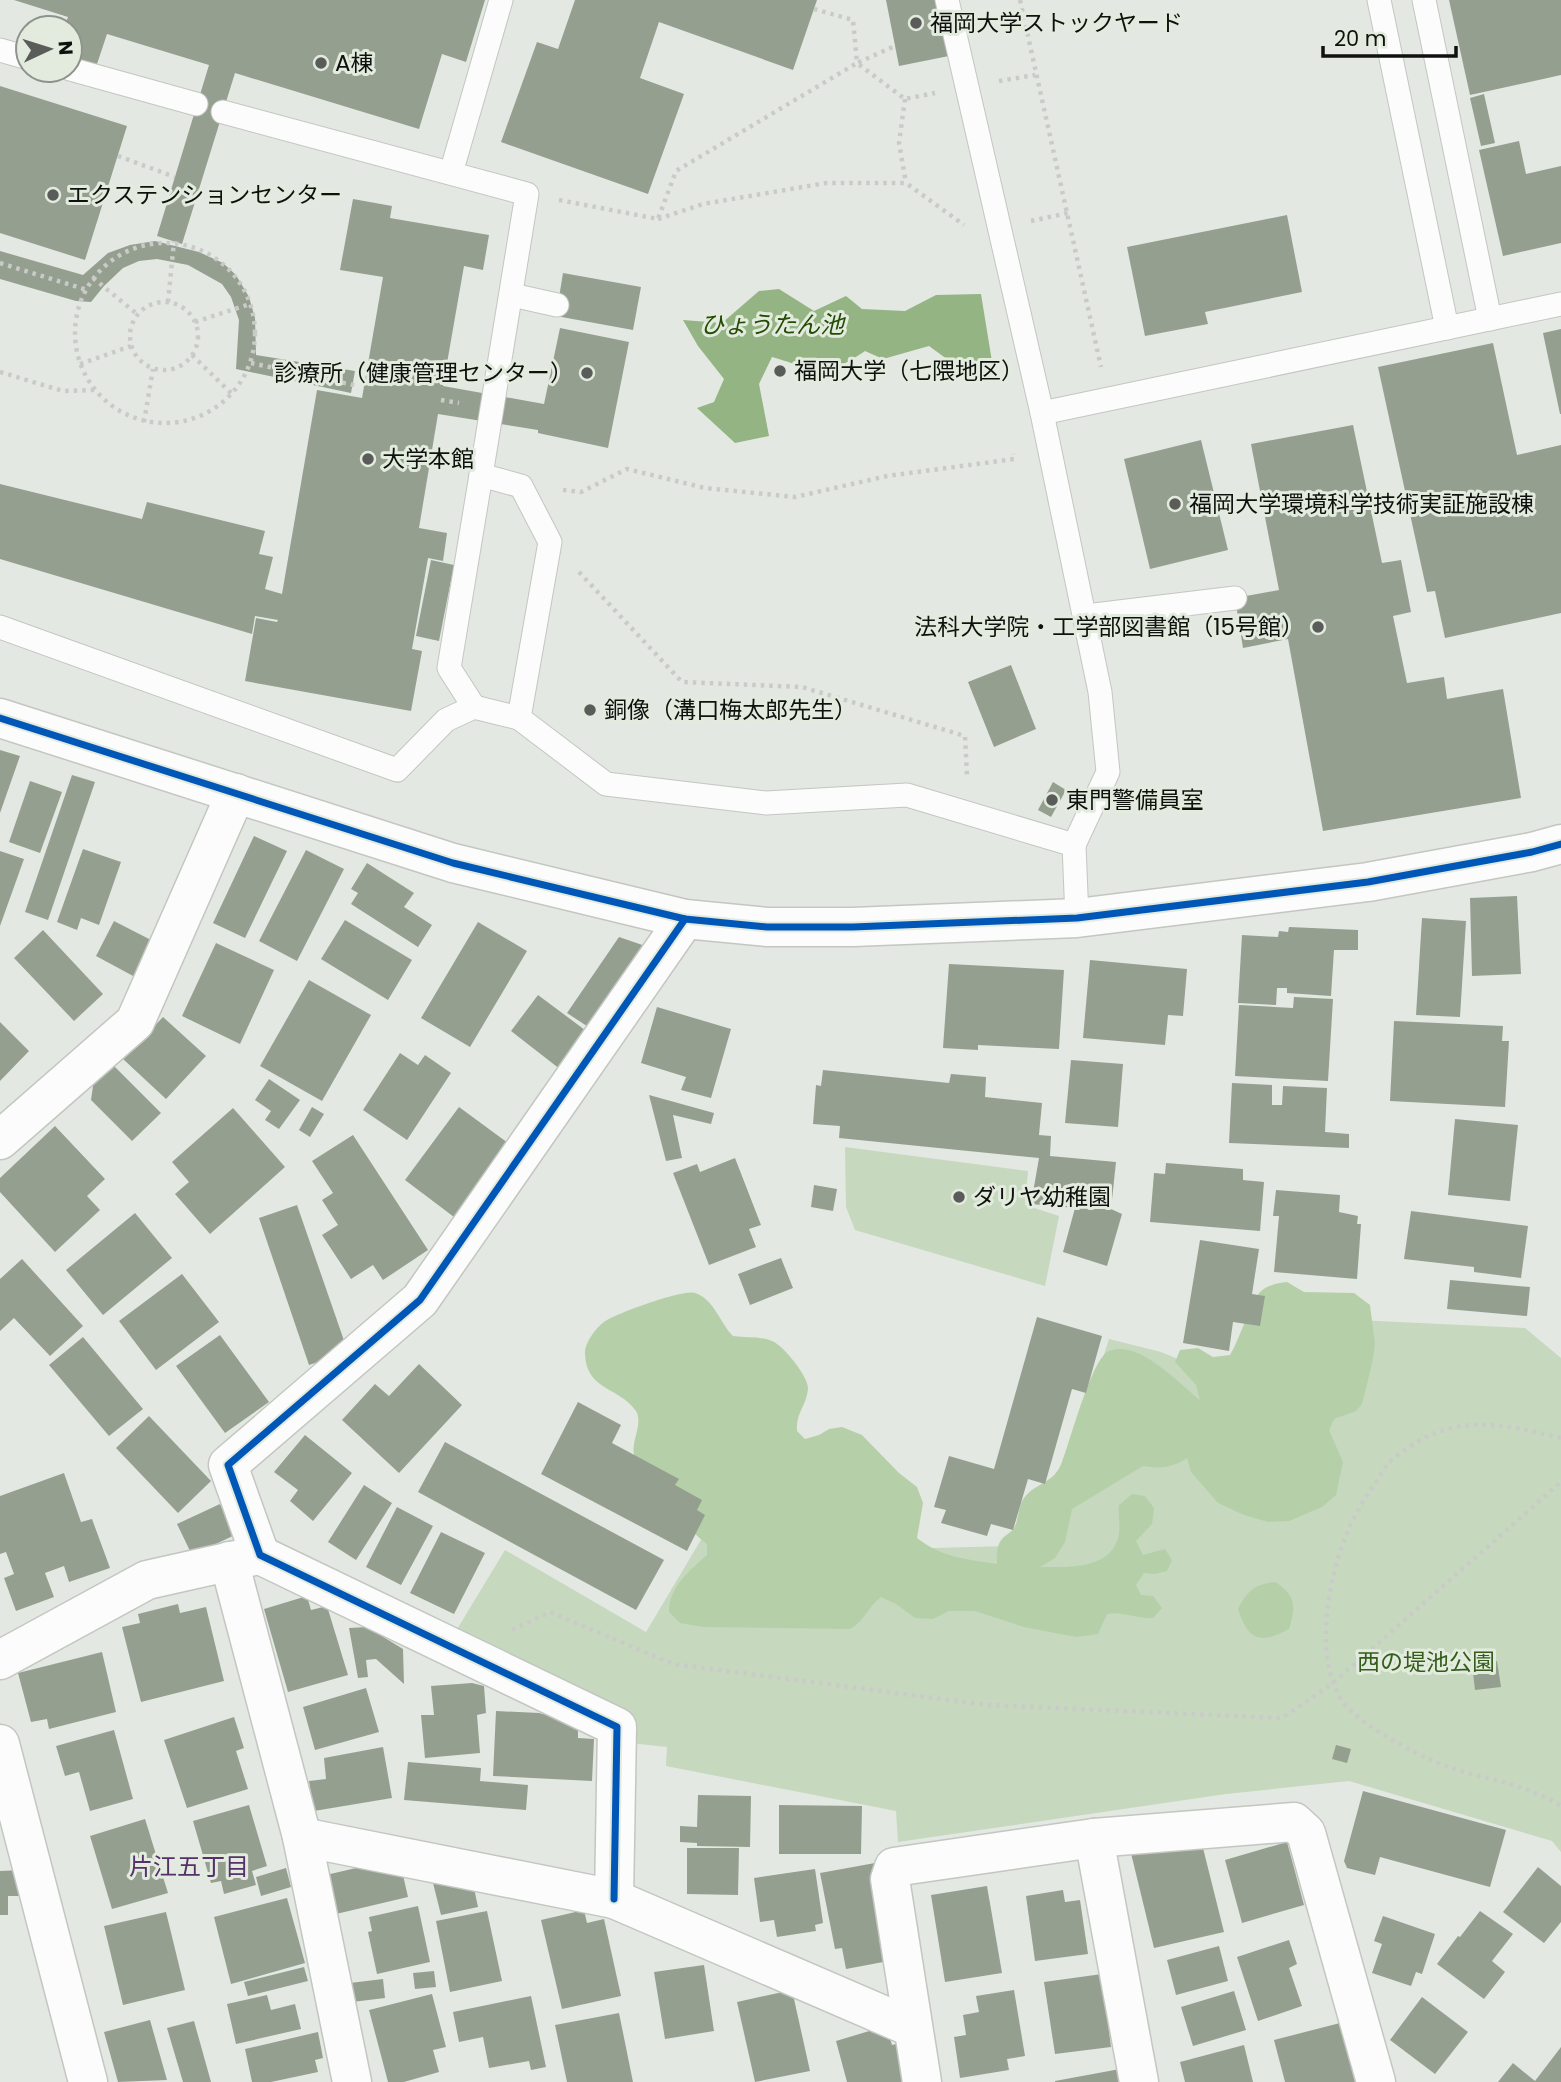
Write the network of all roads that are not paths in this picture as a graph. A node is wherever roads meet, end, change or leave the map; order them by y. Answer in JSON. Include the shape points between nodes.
{"nodes":[{"id":1,"x":501,"y":0,"type":"edge"},
{"id":2,"x":947,"y":0,"type":"edge"},
{"id":3,"x":1379,"y":0,"type":"edge"},
{"id":4,"x":1424,"y":0,"type":"edge"},
{"id":5,"x":84,"y":73,"type":"edge"},
{"id":6,"x":197,"y":104,"type":"dead end"},
{"id":7,"x":223,"y":111,"type":"dead end"},
{"id":8,"x":451,"y":173,"type":"junction"},
{"id":9,"x":512,"y":295,"type":"junction"},
{"id":10,"x":1561,"y":304,"type":"edge"},
{"id":11,"x":557,"y":305,"type":"dead end"},
{"id":12,"x":1490,"y":319,"type":"junction"},
{"id":13,"x":1447,"y":328,"type":"junction"},
{"id":14,"x":1042,"y":413,"type":"junction"},
{"id":15,"x":481,"y":475,"type":"junction"},
{"id":16,"x":1235,"y":598,"type":"dead end"},
{"id":17,"x":1086,"y":616,"type":"junction"},
{"id":18,"x":0,"y":627,"type":"edge"},
{"id":19,"x":474,"y":707,"type":"junction"},
{"id":20,"x":519,"y":718,"type":"junction"},
{"id":21,"x":0,"y":719,"type":"edge"},
{"id":22,"x":236,"y":793,"type":"junction"},
{"id":23,"x":1561,"y":844,"type":"edge"},
{"id":24,"x":1074,"y":845,"type":"junction"},
{"id":25,"x":1077,"y":918,"type":"junction"},
{"id":26,"x":685,"y":919,"type":"junction"},
{"id":27,"x":0,"y":1140,"type":"edge"},
{"id":28,"x":245,"y":1558,"type":"junction"},
{"id":29,"x":0,"y":1660,"type":"edge"},
{"id":30,"x":0,"y":1744,"type":"edge"},
{"id":31,"x":302,"y":1837,"type":"junction"},
{"id":32,"x":1094,"y":1838,"type":"junction"},
{"id":33,"x":614,"y":1899,"type":"junction"},
{"id":34,"x":913,"y":2028,"type":"junction"},
{"id":35,"x":88,"y":2082,"type":"edge"},
{"id":36,"x":352,"y":2082,"type":"edge"},
{"id":37,"x":922,"y":2082,"type":"edge"},
{"id":38,"x":1139,"y":2082,"type":"edge"},
{"id":39,"x":1376,"y":2082,"type":"edge"}],
"edges":[{"from":1,"to":8,"type":"lane"},
{"from":2,"to":14,"type":"lane"},
{"from":3,"to":13,"type":"lane"},
{"from":4,"to":12,"type":"lane"},
{"from":5,"to":6,"type":"lane"},
{"from":7,"to":8,"type":"lane"},
{"from":8,"to":9,"type":"lane","via":[[527,194]]},
{"from":9,"to":11,"type":"lane"},
{"from":9,"to":15,"type":"lane"},
{"from":10,"to":12,"type":"lane"},
{"from":12,"to":13,"type":"lane"},
{"from":13,"to":14,"type":"lane"},
{"from":14,"to":17,"type":"lane"},
{"from":15,"to":19,"type":"lane","via":[[449,668]]},
{"from":15,"to":20,"type":"lane","via":[[521,486],[550,542]]},
{"from":16,"to":17,"type":"lane"},
{"from":17,"to":24,"type":"lane","via":[[1108,772]]},
{"from":18,"to":19,"type":"lane","via":[[397,770],[446,720]]},
{"from":19,"to":20,"type":"lane"},
{"from":20,"to":24,"type":"lane","via":[[606,784],[766,803],[907,795]]},
{"from":21,"to":22,"type":"street"},
{"from":22,"to":26,"type":"street","via":[[453,863]]},
{"from":22,"to":27,"type":"street","via":[[135,1022]]},
{"from":23,"to":25,"type":"street","via":[[1368,882]]},
{"from":24,"to":25,"type":"lane"},
{"from":25,"to":26,"type":"street","via":[[853,927],[767,927]]},
{"from":26,"to":28,"type":"street","via":[[420,1300],[228,1465]]},
{"from":28,"to":29,"type":"street","via":[[147,1580]]},
{"from":28,"to":31,"type":"street"},
{"from":28,"to":33,"type":"street","via":[[463,1653],[617,1727]]},
{"from":30,"to":35,"type":"street"},
{"from":31,"to":33,"type":"street"},
{"from":31,"to":36,"type":"street"},
{"from":32,"to":34,"type":"street","via":[[894,1867],[890,1879]]},
{"from":32,"to":38,"type":"street"},
{"from":32,"to":39,"type":"street","via":[[1294,1822],[1306,1833]]},
{"from":33,"to":34,"type":"street"},
{"from":34,"to":37,"type":"street"}]}
